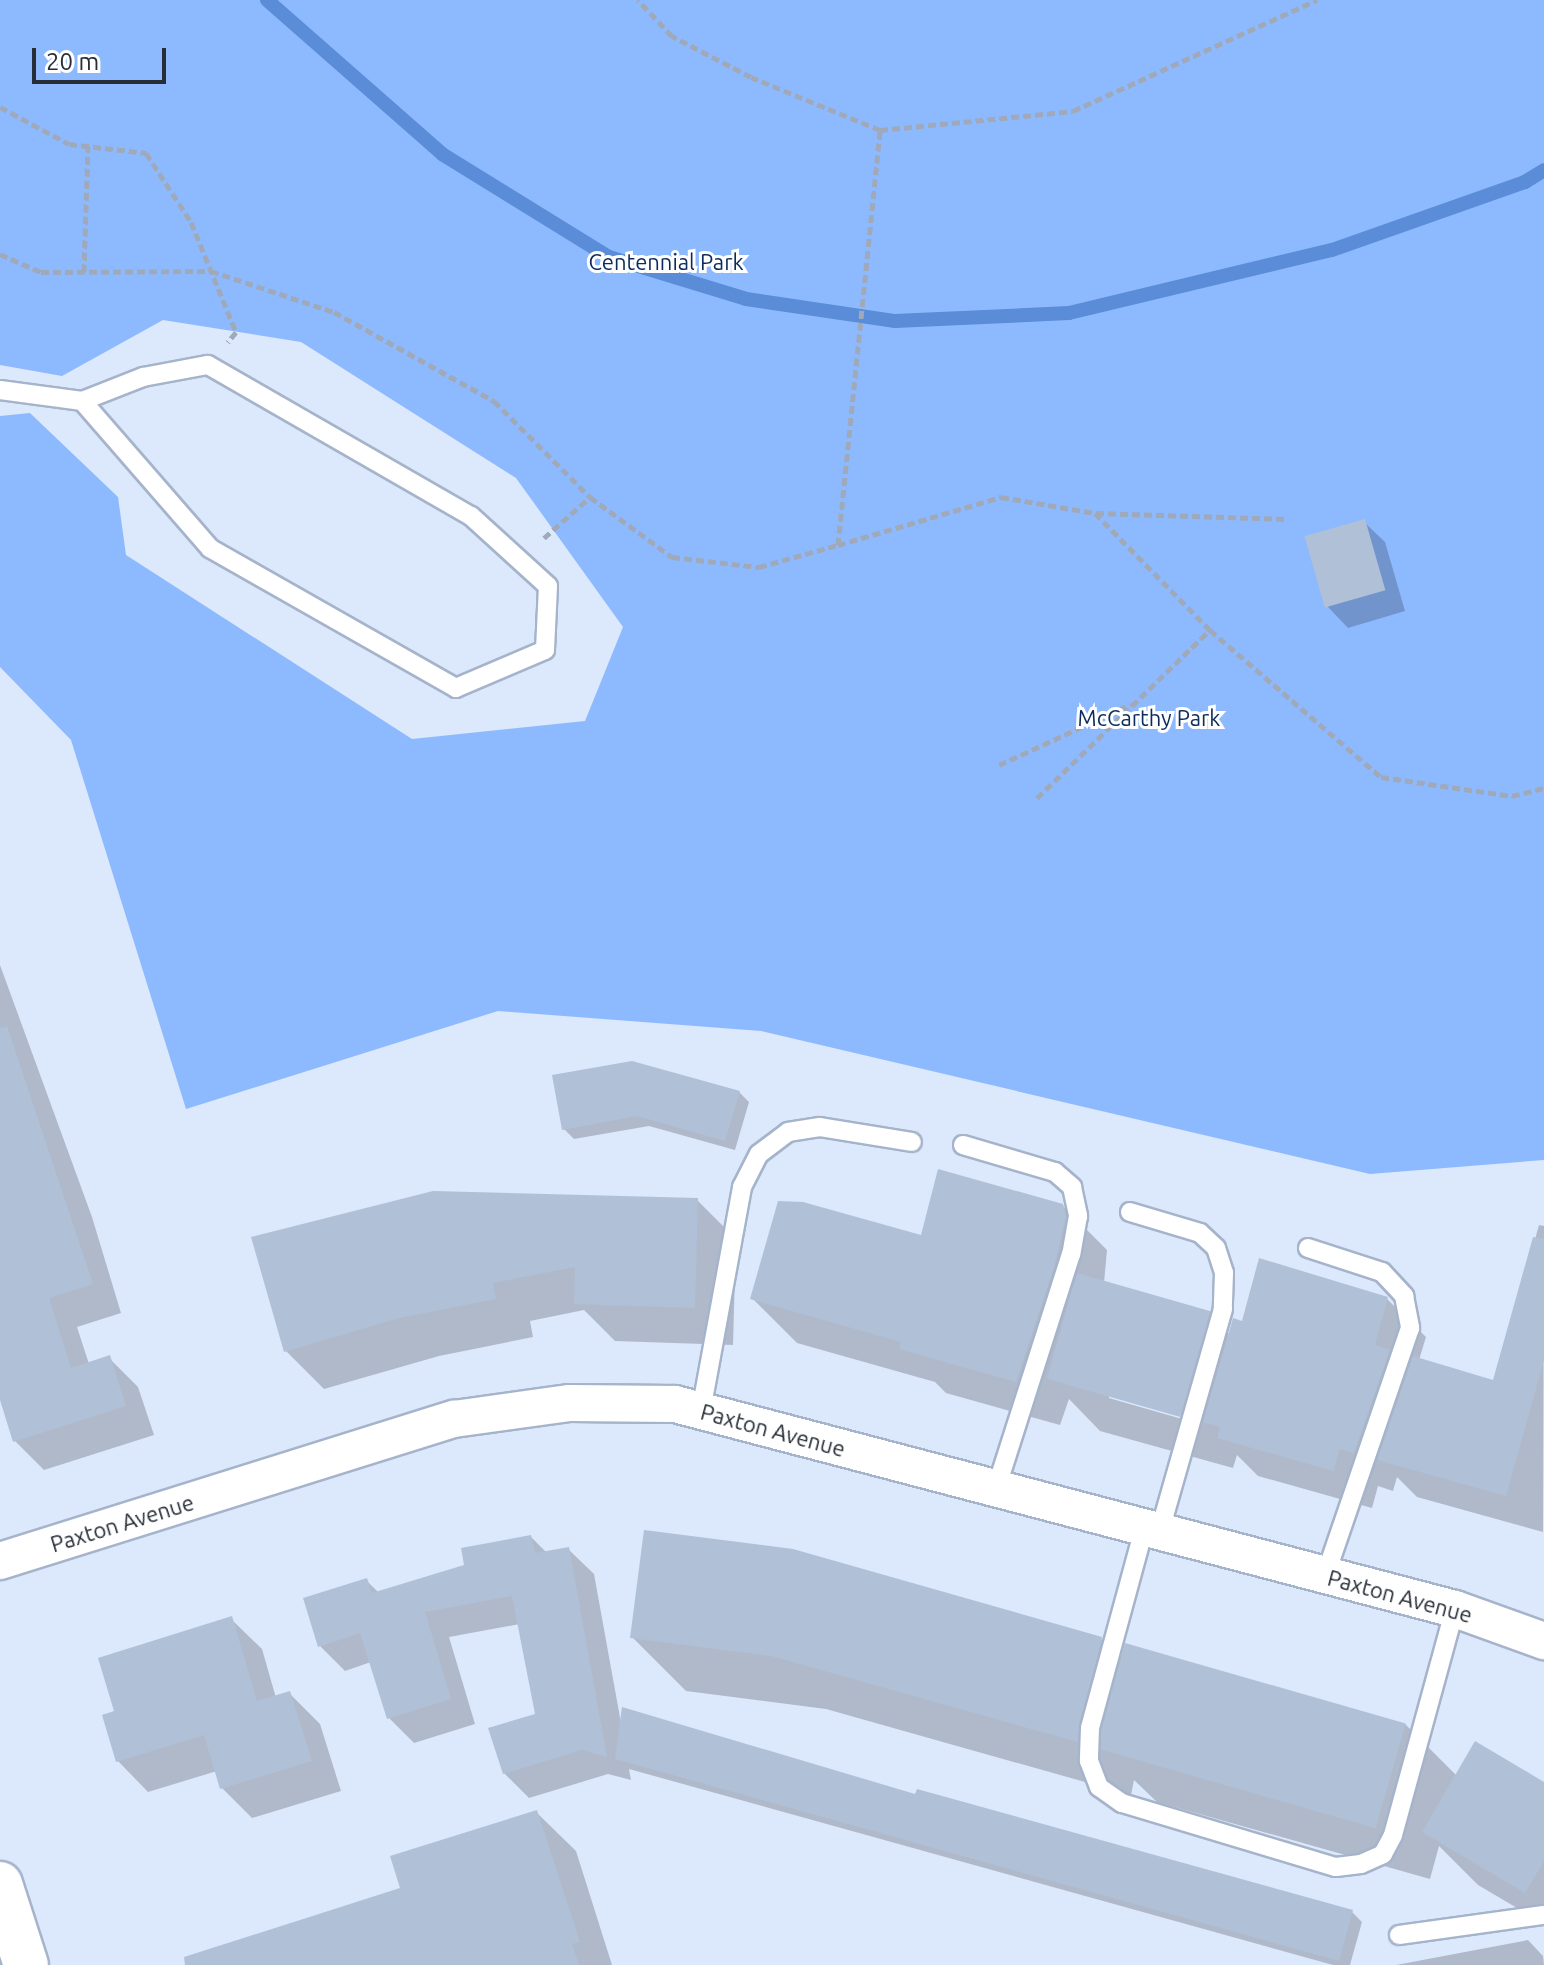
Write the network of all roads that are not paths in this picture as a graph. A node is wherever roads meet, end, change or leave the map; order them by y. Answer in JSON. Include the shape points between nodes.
{"nodes":[{"id":1,"x":0,"y":390,"type":"edge"},
{"id":2,"x":82,"y":401,"type":"junction"},
{"id":3,"x":912,"y":1142,"type":"dead end"},
{"id":4,"x":963,"y":1145,"type":"dead end"},
{"id":5,"x":1130,"y":1212,"type":"dead end"},
{"id":6,"x":1308,"y":1248,"type":"dead end"},
{"id":7,"x":701,"y":1411,"type":"junction"},
{"id":8,"x":996,"y":1489,"type":"junction"},
{"id":9,"x":1152,"y":1531,"type":"junction"},
{"id":10,"x":0,"y":1561,"type":"edge"},
{"id":11,"x":1325,"y":1576,"type":"junction"},
{"id":12,"x":1455,"y":1609,"type":"junction"},
{"id":13,"x":1544,"y":1641,"type":"edge"},
{"id":14,"x":0,"y":1884,"type":"edge"},
{"id":15,"x":1544,"y":1915,"type":"edge"},
{"id":16,"x":1399,"y":1935,"type":"dead end"},
{"id":17,"x":26,"y":1965,"type":"edge"}],
"edges":[{"from":1,"to":2,"type":"lane"},
{"from":2,"to":2,"type":"lane","via":[[143,377],[208,365],[471,516],[548,586],[545,650],[456,688],[210,548]]},
{"from":3,"to":7,"type":"lane","via":[[820,1127],[788,1132],[759,1154],[742,1187]]},
{"from":4,"to":8,"type":"lane","via":[[1055,1172],[1072,1187],[1078,1216],[1071,1254]]},
{"from":5,"to":9,"type":"lane","via":[[1200,1233],[1216,1248],[1224,1273],[1223,1309]]},
{"from":6,"to":11,"type":"lane","via":[[1382,1272],[1404,1296],[1410,1328]]},
{"from":7,"to":8,"type":"street","name":"Paxton Avenue"},
{"from":7,"to":10,"type":"street","name":"Paxton Avenue","via":[[675,1404],[570,1403],[454,1419]]},
{"from":8,"to":9,"type":"street","name":"Paxton Avenue"},
{"from":9,"to":11,"type":"street","name":"Paxton Avenue"},
{"from":9,"to":12,"type":"lane","via":[[1090,1728],[1089,1761],[1099,1787],[1122,1803],[1336,1867],[1383,1854],[1393,1835]]},
{"from":11,"to":12,"type":"street","name":"Paxton Avenue"},
{"from":12,"to":13,"type":"street","name":"Paxton Avenue"},
{"from":14,"to":17,"type":"street"},
{"from":15,"to":16,"type":"lane"}]}
